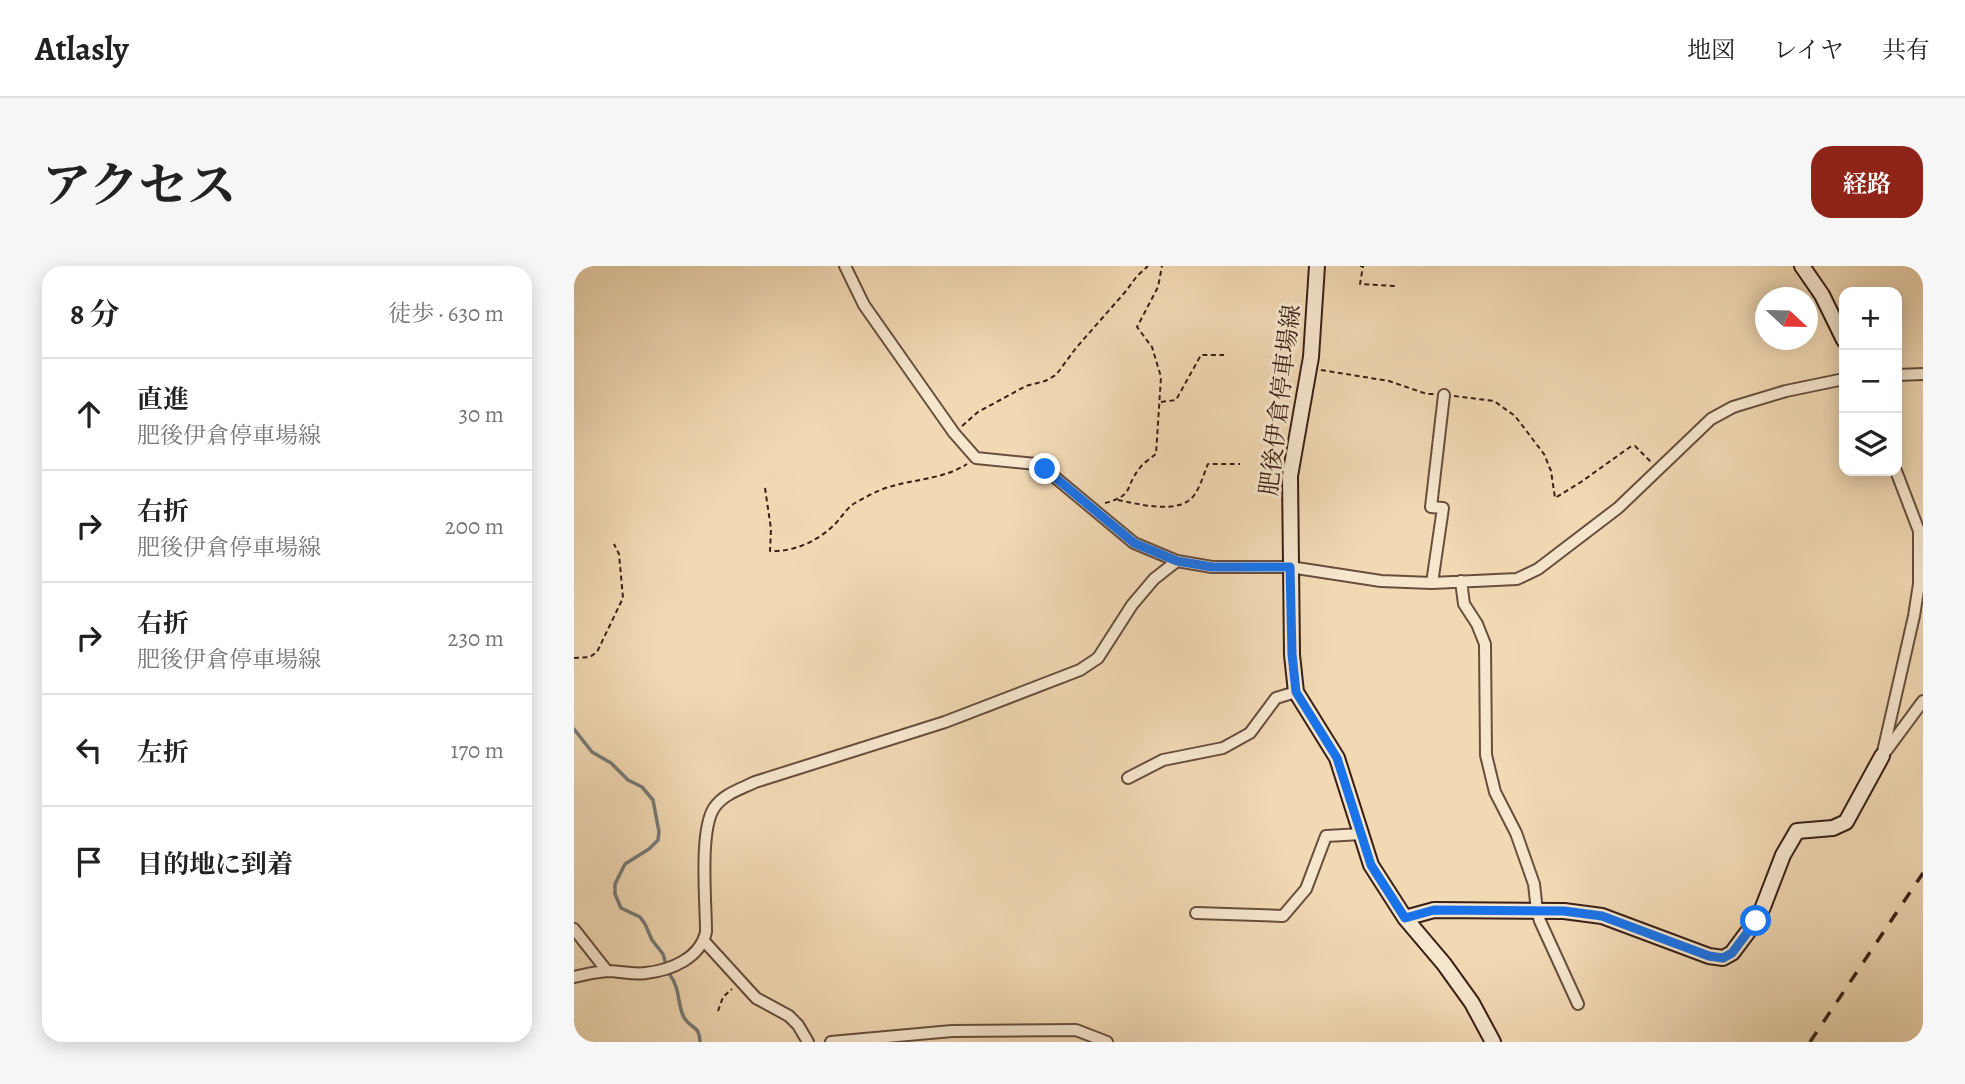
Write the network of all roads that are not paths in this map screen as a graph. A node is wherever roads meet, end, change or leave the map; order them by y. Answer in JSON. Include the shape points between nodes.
{"nodes":[{"id":1,"x":845,"y":266,"type":"edge"},
{"id":2,"x":1317,"y":266,"type":"edge"},
{"id":3,"x":1802,"y":266,"type":"edge"},
{"id":4,"x":1839,"y":330,"type":"edge"},
{"id":5,"x":1902,"y":374,"type":"edge"},
{"id":6,"x":1923,"y":374,"type":"edge"},
{"id":7,"x":1839,"y":380,"type":"edge"},
{"id":8,"x":1444,"y":395,"type":"road end"},
{"id":9,"x":1898,"y":476,"type":"edge"},
{"id":10,"x":1177,"y":561,"type":"junction"},
{"id":11,"x":1290,"y":567,"type":"junction"},
{"id":12,"x":1461,"y":581,"type":"junction"},
{"id":13,"x":1432,"y":583,"type":"junction"},
{"id":14,"x":1296,"y":692,"type":"junction"},
{"id":15,"x":1923,"y":701,"type":"edge"},
{"id":16,"x":1882,"y":756,"type":"junction"},
{"id":17,"x":1128,"y":778,"type":"dead end"},
{"id":18,"x":1362,"y":834,"type":"junction"},
{"id":19,"x":1537,"y":911,"type":"junction"},
{"id":20,"x":1196,"y":913,"type":"dead end"},
{"id":21,"x":1405,"y":918,"type":"junction"},
{"id":22,"x":574,"y":929,"type":"edge"},
{"id":23,"x":704,"y":941,"type":"junction"},
{"id":24,"x":607,"y":971,"type":"junction"},
{"id":25,"x":574,"y":977,"type":"edge"},
{"id":26,"x":1578,"y":1004,"type":"dead end"},
{"id":27,"x":808,"y":1042,"type":"edge"},
{"id":28,"x":831,"y":1042,"type":"edge"},
{"id":29,"x":1107,"y":1042,"type":"edge"},
{"id":30,"x":1493,"y":1042,"type":"edge"}],
"edges":[{"from":1,"to":10,"type":"street","via":[[864,305],[976,458],[1036,464],[1134,543]]},
{"from":2,"to":11,"type":"main road","name":"肥後伊倉停車場線","via":[[1309,368],[1290,476]]},
{"from":3,"to":4,"type":"main road"},
{"from":5,"to":6,"type":"street"},
{"from":7,"to":12,"type":"street","via":[[1733,407],[1711,419],[1618,508],[1538,569],[1517,579]]},
{"from":8,"to":13,"type":"street","via":[[1431,507],[1443,508]]},
{"from":9,"to":16,"type":"street","via":[[1919,531],[1919,584]]},
{"from":10,"to":11,"type":"street","via":[[1212,567]]},
{"from":10,"to":23,"type":"street","via":[[1132,605],[1098,658],[1080,670],[944,722],[727,795],[714,808],[706,831]]},
{"from":11,"to":13,"type":"street","via":[[1381,581]]},
{"from":11,"to":14,"type":"main road","name":"肥後伊倉停車場線"},
{"from":12,"to":13,"type":"street"},
{"from":12,"to":19,"type":"street","via":[[1464,604],[1485,644],[1486,755],[1496,792],[1534,884]]},
{"from":14,"to":17,"type":"street","via":[[1276,698],[1250,733],[1223,748],[1163,760]]},
{"from":14,"to":18,"type":"main road","name":"肥後伊倉停車場線","via":[[1337,758]]},
{"from":15,"to":16,"type":"street"},
{"from":16,"to":19,"type":"main road","via":[[1846,822],[1833,828],[1797,831],[1756,921],[1723,958],[1602,916]]},
{"from":18,"to":20,"type":"street","via":[[1326,836],[1306,889],[1283,916]]},
{"from":18,"to":21,"type":"main road","name":"肥後伊倉停車場線","via":[[1371,865]]},
{"from":19,"to":21,"type":"main road","via":[[1434,910]]},
{"from":19,"to":26,"type":"street"},
{"from":21,"to":30,"type":"main road","name":"肥後伊倉停車場線","via":[[1472,1003]]},
{"from":22,"to":24,"type":"street"},
{"from":23,"to":24,"type":"street","via":[[677,966],[646,973]]},
{"from":23,"to":27,"type":"street","via":[[756,998],[789,1016]]},
{"from":24,"to":25,"type":"street"},
{"from":28,"to":29,"type":"street","via":[[952,1031],[1076,1030]]}]}
